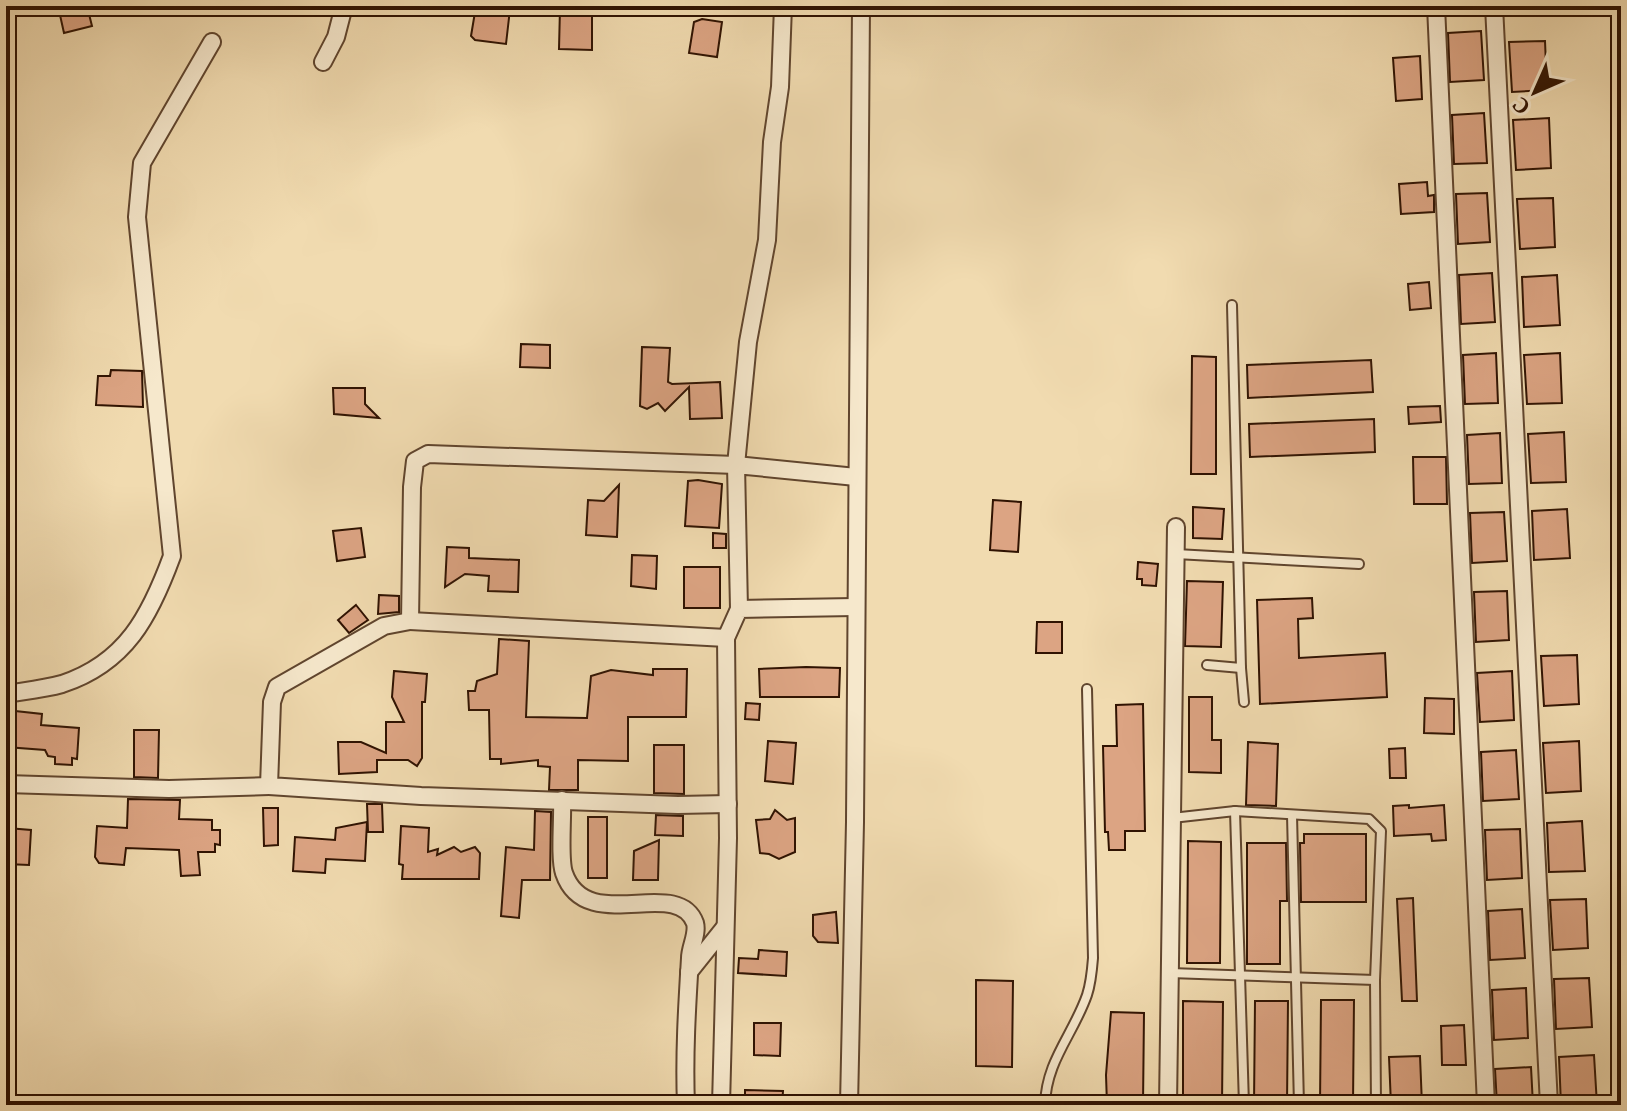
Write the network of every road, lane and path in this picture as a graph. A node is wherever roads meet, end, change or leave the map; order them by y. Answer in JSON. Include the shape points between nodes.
{"nodes":[{"id":1,"x":344,"y":6,"type":"edge"},
{"id":2,"x":783,"y":6,"type":"edge"},
{"id":3,"x":861,"y":6,"type":"edge"},
{"id":4,"x":1436,"y":6,"type":"edge"},
{"id":5,"x":1494,"y":6,"type":"edge"},
{"id":6,"x":212,"y":42,"type":"dead end"},
{"id":7,"x":323,"y":62,"type":"dead end"},
{"id":8,"x":1232,"y":305,"type":"dead end"},
{"id":9,"x":736,"y":465,"type":"junction"},
{"id":10,"x":856,"y":477,"type":"junction"},
{"id":11,"x":1176,"y":527,"type":"dead end"},
{"id":12,"x":1176,"y":554,"type":"junction"},
{"id":13,"x":1240,"y":558,"type":"junction"},
{"id":14,"x":1359,"y":564,"type":"dead end"},
{"id":15,"x":855,"y":607,"type":"junction"},
{"id":16,"x":739,"y":609,"type":"junction"},
{"id":17,"x":410,"y":621,"type":"junction"},
{"id":18,"x":726,"y":638,"type":"junction"},
{"id":19,"x":1207,"y":665,"type":"dead end"},
{"id":20,"x":1241,"y":668,"type":"junction"},
{"id":21,"x":1087,"y":689,"type":"dead end"},
{"id":22,"x":6,"y":694,"type":"edge"},
{"id":23,"x":1244,"y":702,"type":"dead end"},
{"id":24,"x":6,"y":784,"type":"edge"},
{"id":25,"x":269,"y":786,"type":"junction"},
{"id":26,"x":562,"y":800,"type":"junction"},
{"id":27,"x":728,"y":804,"type":"junction"},
{"id":28,"x":1235,"y":811,"type":"junction"},
{"id":29,"x":1292,"y":815,"type":"junction"},
{"id":30,"x":1172,"y":818,"type":"junction"},
{"id":31,"x":725,"y":927,"type":"junction"},
{"id":32,"x":689,"y":972,"type":"junction"},
{"id":33,"x":1170,"y":973,"type":"junction"},
{"id":34,"x":1238,"y":974,"type":"junction"},
{"id":35,"x":1297,"y":976,"type":"junction"},
{"id":36,"x":1375,"y":980,"type":"junction"},
{"id":37,"x":686,"y":1105,"type":"edge"},
{"id":38,"x":721,"y":1105,"type":"edge"},
{"id":39,"x":849,"y":1105,"type":"edge"},
{"id":40,"x":1045,"y":1105,"type":"edge"},
{"id":41,"x":1168,"y":1105,"type":"edge"},
{"id":42,"x":1244,"y":1105,"type":"edge"},
{"id":43,"x":1299,"y":1105,"type":"edge"},
{"id":44,"x":1376,"y":1105,"type":"edge"},
{"id":45,"x":1486,"y":1105,"type":"edge"},
{"id":46,"x":1549,"y":1105,"type":"edge"}],
"edges":[{"from":1,"to":7,"type":"street"},
{"from":2,"to":9,"type":"street","via":[[767,240],[748,342]]},
{"from":3,"to":10,"type":"street"},
{"from":4,"to":45,"type":"street"},
{"from":5,"to":46,"type":"street"},
{"from":6,"to":22,"type":"street","via":[[142,163],[137,217],[172,556],[161,587],[124,648],[98,668],[61,684]]},
{"from":8,"to":13,"type":"lane"},
{"from":9,"to":10,"type":"street"},
{"from":9,"to":16,"type":"street"},
{"from":9,"to":17,"type":"street","via":[[428,454],[415,461],[413,474]]},
{"from":10,"to":15,"type":"street"},
{"from":11,"to":12,"type":"street"},
{"from":12,"to":13,"type":"lane"},
{"from":12,"to":30,"type":"street"},
{"from":13,"to":14,"type":"lane"},
{"from":13,"to":20,"type":"lane"},
{"from":15,"to":16,"type":"street"},
{"from":15,"to":39,"type":"street"},
{"from":16,"to":18,"type":"street"},
{"from":17,"to":18,"type":"street"},
{"from":17,"to":25,"type":"street","via":[[384,626],[277,687]]},
{"from":18,"to":27,"type":"street"},
{"from":19,"to":20,"type":"lane"},
{"from":20,"to":23,"type":"lane"},
{"from":21,"to":40,"type":"lane","via":[[1091,982],[1045,1084]]},
{"from":24,"to":25,"type":"street"},
{"from":25,"to":26,"type":"street"},
{"from":26,"to":27,"type":"street"},
{"from":26,"to":32,"type":"street","via":[[564,872],[576,893],[596,905],[679,906],[694,919],[696,930]]},
{"from":27,"to":31,"type":"street"},
{"from":28,"to":29,"type":"lane"},
{"from":28,"to":30,"type":"lane"},
{"from":28,"to":34,"type":"lane"},
{"from":29,"to":35,"type":"lane"},
{"from":29,"to":36,"type":"lane","via":[[1369,819],[1381,831]]},
{"from":30,"to":33,"type":"street"},
{"from":31,"to":32,"type":"street"},
{"from":31,"to":38,"type":"street"},
{"from":32,"to":37,"type":"street"},
{"from":33,"to":34,"type":"lane"},
{"from":33,"to":41,"type":"street"},
{"from":34,"to":35,"type":"lane"},
{"from":34,"to":42,"type":"lane"},
{"from":35,"to":36,"type":"lane"},
{"from":35,"to":43,"type":"lane"},
{"from":36,"to":44,"type":"lane"}]}
